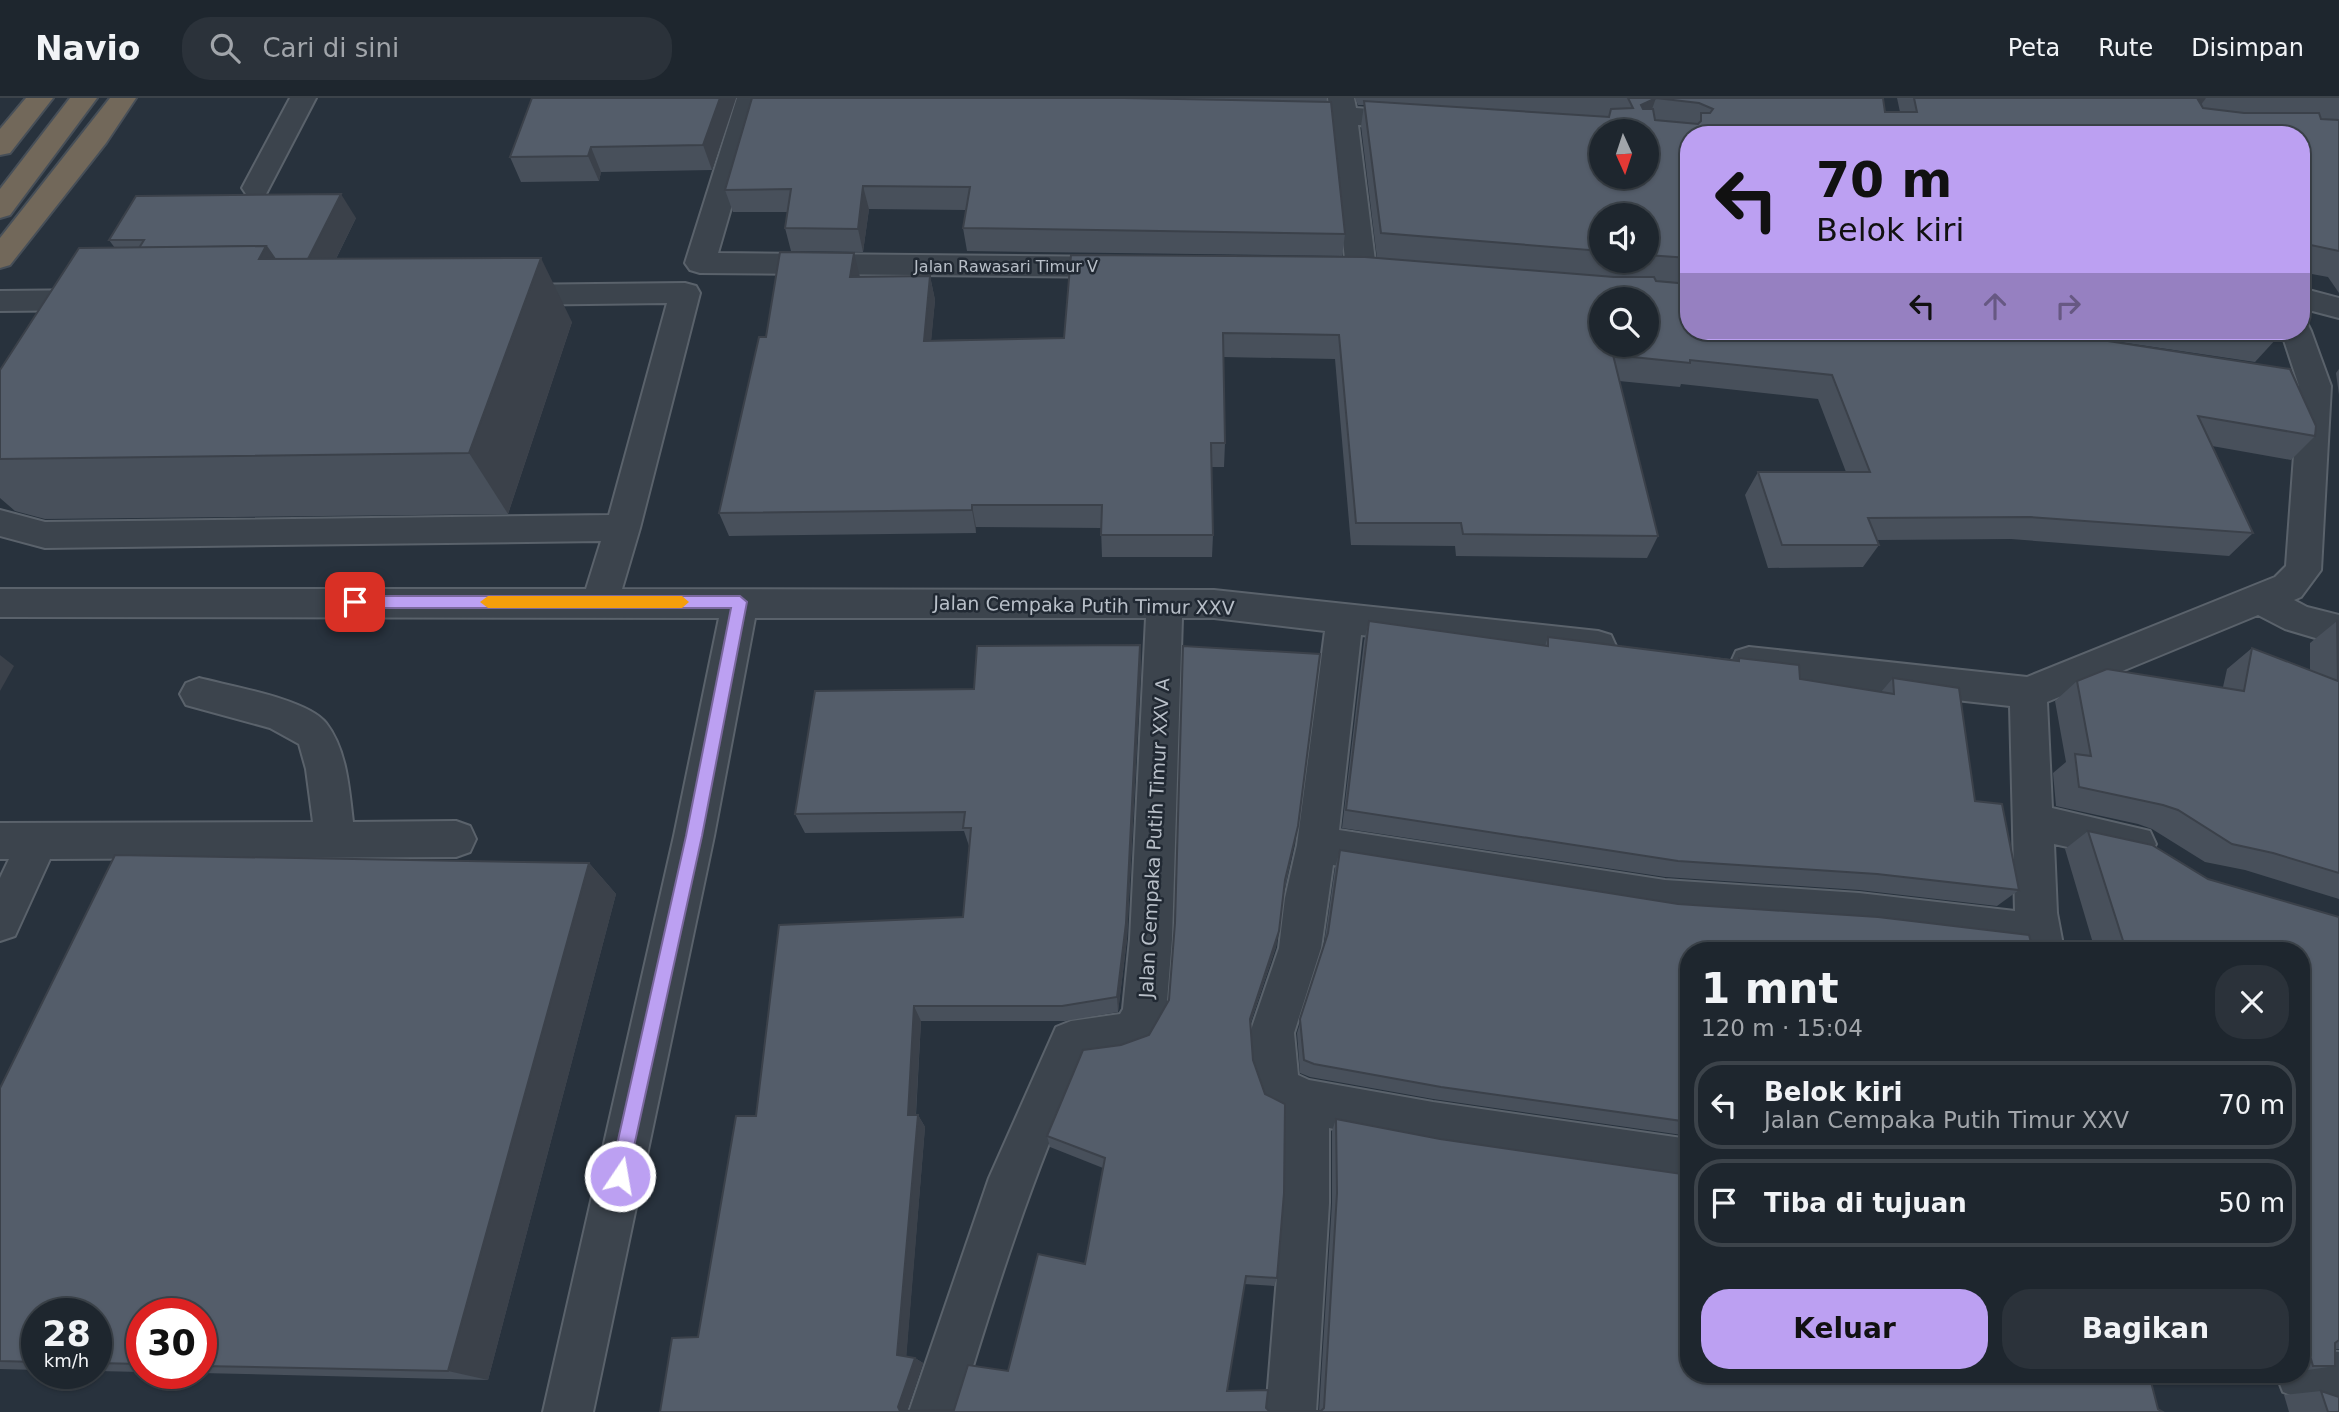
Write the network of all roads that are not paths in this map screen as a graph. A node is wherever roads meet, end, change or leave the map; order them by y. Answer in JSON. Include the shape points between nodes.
{"nodes":[{"id":1,"x":25,"y":98,"type":"edge"},
{"id":2,"x":40,"y":98,"type":"edge"},
{"id":3,"x":84,"y":98,"type":"edge"},
{"id":4,"x":123,"y":98,"type":"edge"},
{"id":5,"x":303,"y":98,"type":"edge"},
{"id":6,"x":759,"y":102,"type":"edge"},
{"id":7,"x":1342,"y":106,"type":"edge"},
{"id":8,"x":1260,"y":113,"type":"edge"},
{"id":9,"x":1440,"y":120,"type":"edge"},
{"id":10,"x":0,"y":131,"type":"edge"},
{"id":11,"x":0,"y":147,"type":"edge"},
{"id":12,"x":256,"y":188,"type":"dead end"},
{"id":13,"x":0,"y":209,"type":"edge"},
{"id":14,"x":0,"y":258,"type":"edge"},
{"id":15,"x":1154,"y":267,"type":"edge"},
{"id":16,"x":1361,"y":269,"type":"edge"},
{"id":17,"x":2310,"y":276,"type":"edge"},
{"id":18,"x":2339,"y":280,"type":"edge"},
{"id":19,"x":480,"y":295,"type":"edge"},
{"id":20,"x":2310,"y":300,"type":"edge"},
{"id":21,"x":0,"y":301,"type":"edge"},
{"id":22,"x":2339,"y":308,"type":"edge"},
{"id":23,"x":100,"y":332,"type":"edge"},
{"id":24,"x":2299,"y":340,"type":"edge"},
{"id":25,"x":2281,"y":382,"type":"edge"},
{"id":26,"x":2315,"y":386,"type":"junction"},
{"id":27,"x":2324,"y":475,"type":"edge"},
{"id":28,"x":0,"y":523,"type":"edge"},
{"id":29,"x":623,"y":528,"type":"junction"},
{"id":30,"x":2260,"y":599,"type":"junction"},
{"id":31,"x":600,"y":601,"type":"junction"},
{"id":32,"x":740,"y":602,"type":"junction"},
{"id":33,"x":0,"y":603,"type":"edge"},
{"id":34,"x":1165,"y":603,"type":"junction"},
{"id":35,"x":1345,"y":618,"type":"junction"},
{"id":36,"x":2339,"y":630,"type":"edge"},
{"id":37,"x":1632,"y":649,"type":"edge"},
{"id":38,"x":1713,"y":658,"type":"edge"},
{"id":39,"x":2028,"y":693,"type":"junction"},
{"id":40,"x":199,"y":694,"type":"dead end"},
{"id":41,"x":2033,"y":822,"type":"junction"},
{"id":42,"x":335,"y":839,"type":"junction"},
{"id":43,"x":456,"y":839,"type":"dead end"},
{"id":44,"x":19,"y":841,"type":"edge"},
{"id":45,"x":1317,"y":845,"type":"junction"},
{"id":46,"x":2172,"y":866,"type":"edge"},
{"id":47,"x":0,"y":922,"type":"edge"},
{"id":48,"x":2041,"y":942,"type":"edge"},
{"id":49,"x":1307,"y":1102,"type":"junction"},
{"id":50,"x":1680,"y":1162,"type":"edge"},
{"id":51,"x":2310,"y":1375,"type":"edge"},
{"id":52,"x":2339,"y":1377,"type":"edge"},
{"id":53,"x":568,"y":1412,"type":"edge"},
{"id":54,"x":934,"y":1412,"type":"edge"},
{"id":55,"x":1291,"y":1412,"type":"edge"}],
"edges":[{"from":1,"to":10,"type":"highway"},
{"from":2,"to":11,"type":"highway"},
{"from":3,"to":13,"type":"highway"},
{"from":4,"to":14,"type":"highway"},
{"from":5,"to":12,"type":"street"},
{"from":6,"to":15,"type":"street","name":"Jalan Rawasari Timur V","via":[[699,263]]},
{"from":7,"to":8,"type":"street"},
{"from":7,"to":9,"type":"street"},
{"from":7,"to":16,"type":"street"},
{"from":17,"to":18,"type":"street"},
{"from":19,"to":29,"type":"street","via":[[685,293]]},
{"from":20,"to":22,"type":"street"},
{"from":21,"to":23,"type":"street","via":[[124,299]]},
{"from":24,"to":26,"type":"street"},
{"from":25,"to":26,"type":"street"},
{"from":26,"to":27,"type":"street"},
{"from":27,"to":30,"type":"street","via":[[2303,570],[2288,587]]},
{"from":28,"to":29,"type":"street","via":[[45,535]]},
{"from":29,"to":31,"type":"street"},
{"from":30,"to":36,"type":"street","via":[[2298,619]]},
{"from":30,"to":39,"type":"street"},
{"from":31,"to":32,"type":"street","name":"Jalan Cempaka Putih Timur XXV"},
{"from":31,"to":33,"type":"street","name":"Jalan Cempaka Putih Timur XXV"},
{"from":32,"to":34,"type":"street","name":"Jalan Cempaka Putih Timur XXV"},
{"from":32,"to":53,"type":"street","via":[[694,836]]},
{"from":34,"to":35,"type":"street","name":"Jalan Cempaka Putih Timur XXV"},
{"from":34,"to":54,"type":"street","name":"Jalan Cempaka Putih Timur XXV A","via":[[1144,1014],[1134,1031],[1071,1042],[1039,1106]]},
{"from":35,"to":37,"type":"street","name":"Jalan Cempaka Putih Timur XXV"},
{"from":35,"to":45,"type":"street"},
{"from":38,"to":39,"type":"street"},
{"from":39,"to":41,"type":"street"},
{"from":40,"to":42,"type":"street","via":[[290,719],[311,731],[321,752]]},
{"from":41,"to":46,"type":"street","via":[[2137,844]]},
{"from":41,"to":48,"type":"street"},
{"from":42,"to":43,"type":"street"},
{"from":42,"to":44,"type":"street"},
{"from":44,"to":47,"type":"street"},
{"from":45,"to":48,"type":"street","via":[[1665,899],[1858,912]]},
{"from":45,"to":49,"type":"street","via":[[1300,948],[1272,1033],[1281,1090]]},
{"from":49,"to":50,"type":"street"},
{"from":49,"to":55,"type":"street","via":[[1306,1203]]},
{"from":51,"to":52,"type":"street"}]}
